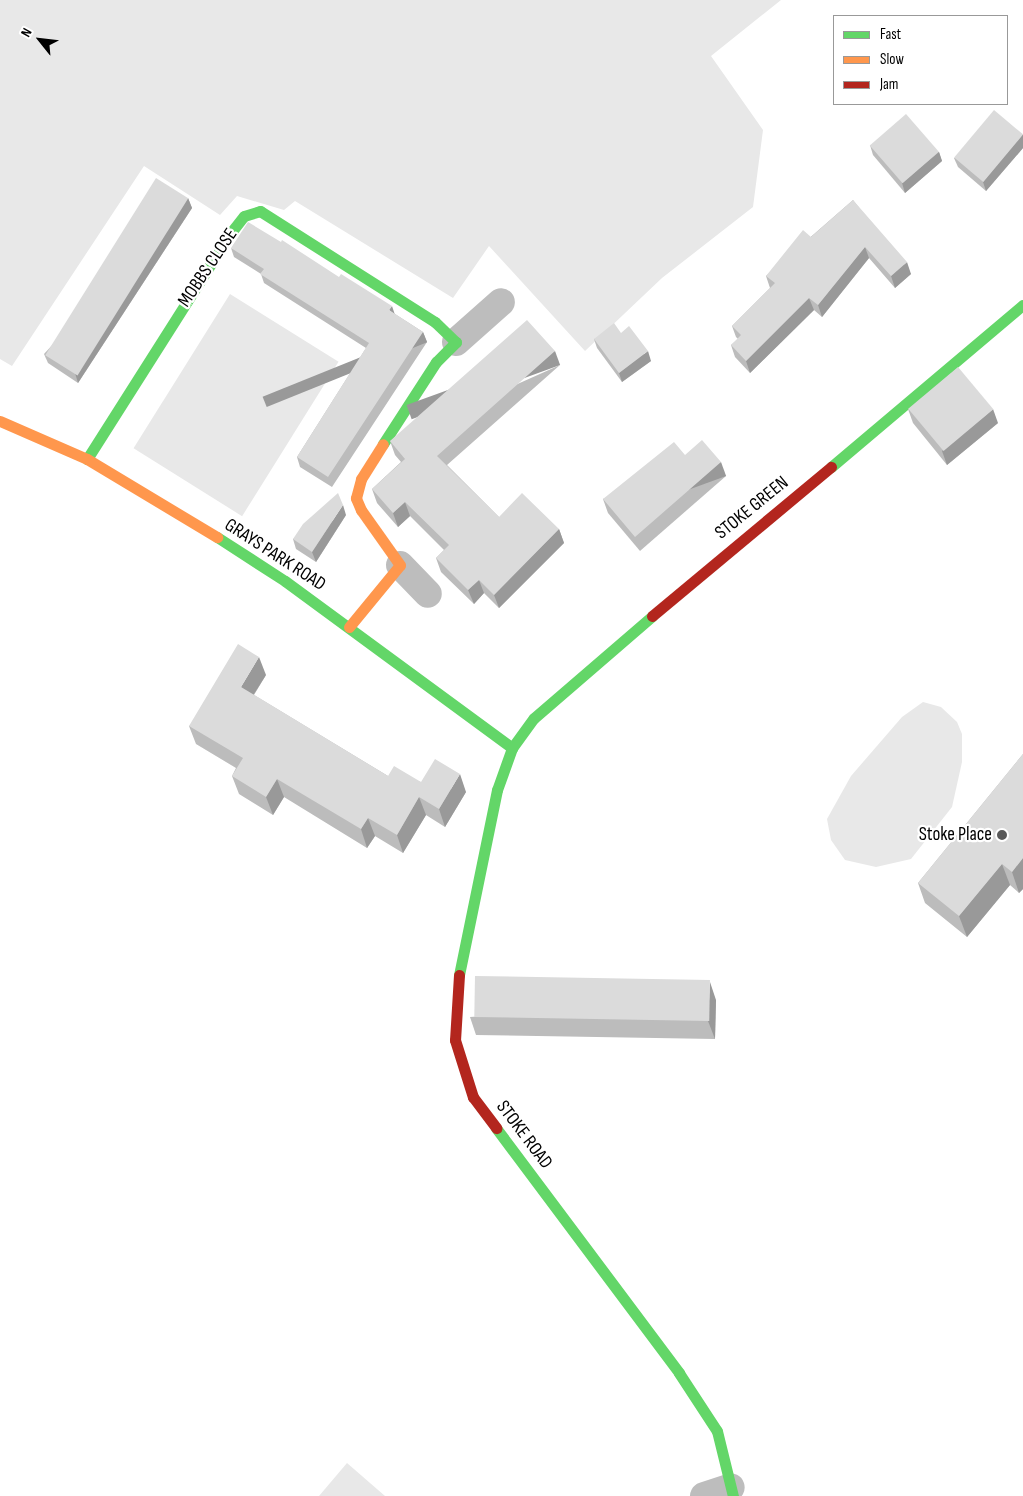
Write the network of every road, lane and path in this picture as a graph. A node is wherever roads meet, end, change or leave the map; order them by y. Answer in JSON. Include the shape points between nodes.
{"nodes":[{"id":1,"x":501,"y":302,"type":"dead end"},
{"id":2,"x":1023,"y":305,"type":"edge"},
{"id":3,"x":456,"y":342,"type":"junction"},
{"id":4,"x":0,"y":421,"type":"edge"},
{"id":5,"x":86,"y":459,"type":"junction"},
{"id":6,"x":400,"y":565,"type":"junction"},
{"id":7,"x":428,"y":594,"type":"dead end"},
{"id":8,"x":349,"y":627,"type":"junction"},
{"id":9,"x":512,"y":748,"type":"junction"},
{"id":10,"x":732,"y":1492,"type":"edge"},
{"id":11,"x":704,"y":1496,"type":"edge"}],
"edges":[{"from":1,"to":3,"type":"street"},
{"from":2,"to":9,"type":"street","name":"STOKE GREEN","via":[[697,576],[534,718]]},
{"from":3,"to":5,"type":"street","name":"MOBBS CLOSE","via":[[435,322],[274,219],[260,211],[244,216],[228,235]]},
{"from":3,"to":6,"type":"street","via":[[436,362],[361,479],[356,498]]},
{"from":4,"to":5,"type":"street","name":"GRAYS PARK ROAD"},
{"from":5,"to":8,"type":"street","name":"GRAYS PARK ROAD","via":[[190,520]]},
{"from":6,"to":7,"type":"street"},
{"from":6,"to":8,"type":"street"},
{"from":8,"to":9,"type":"street","name":"GRAYS PARK ROAD"},
{"from":9,"to":10,"type":"street","name":"STOKE ROAD","via":[[496,790],[458,980],[455,1040],[473,1097],[679,1373],[717,1431]]},
{"from":10,"to":11,"type":"street"}]}
